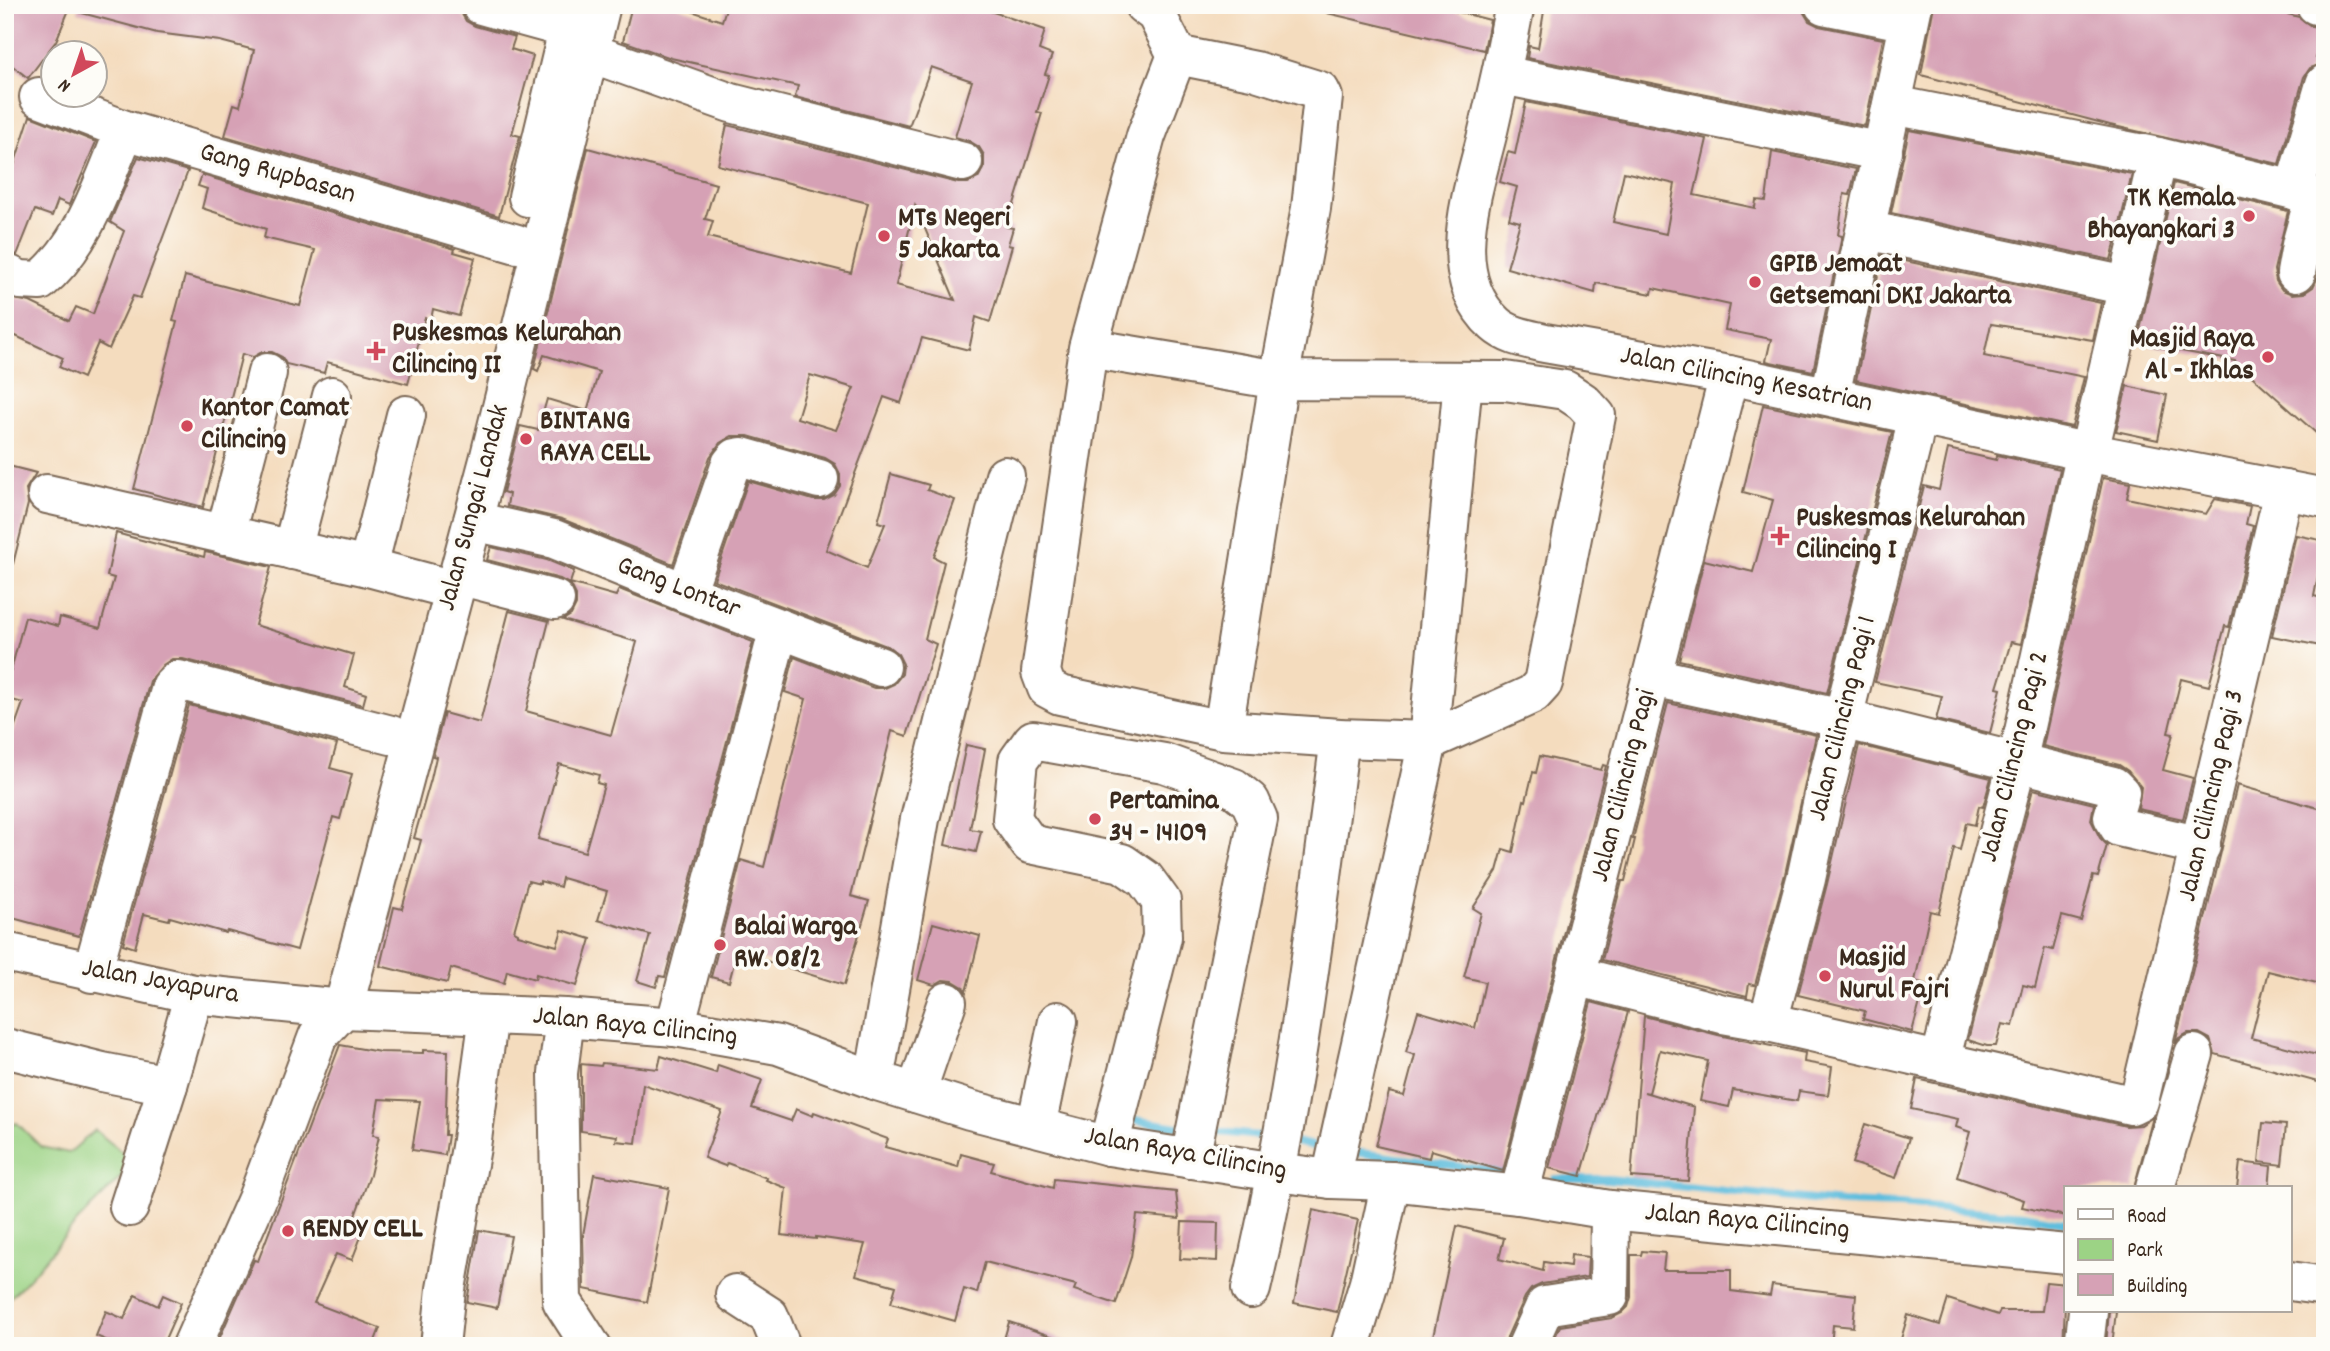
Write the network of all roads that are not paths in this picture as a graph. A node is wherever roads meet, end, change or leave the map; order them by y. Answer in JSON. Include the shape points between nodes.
{"nodes":[{"id":1,"x":481,"y":5,"type":"edge"},
{"id":2,"x":601,"y":5,"type":"edge"},
{"id":3,"x":1144,"y":5,"type":"edge"},
{"id":4,"x":1515,"y":5,"type":"edge"},
{"id":5,"x":1824,"y":5,"type":"edge"},
{"id":6,"x":2316,"y":5,"type":"edge"},
{"id":7,"x":2325,"y":7,"type":"edge"},
{"id":8,"x":1911,"y":14,"type":"edge"},
{"id":9,"x":577,"y":29,"type":"edge"},
{"id":10,"x":1177,"y":55,"type":"junction"},
{"id":11,"x":1502,"y":75,"type":"junction"},
{"id":12,"x":2325,"y":83,"type":"edge"},
{"id":13,"x":1893,"y":106,"type":"junction"},
{"id":14,"x":68,"y":108,"type":"edge"},
{"id":15,"x":125,"y":130,"type":"junction"},
{"id":16,"x":1883,"y":152,"type":"junction"},
{"id":17,"x":2158,"y":157,"type":"junction"},
{"id":18,"x":963,"y":162,"type":"dead end"},
{"id":19,"x":2311,"y":196,"type":"edge"},
{"id":20,"x":1866,"y":230,"type":"junction"},
{"id":21,"x":517,"y":244,"type":"junction"},
{"id":22,"x":5,"y":273,"type":"edge"},
{"id":23,"x":2296,"y":273,"type":"dead end"},
{"id":24,"x":2127,"y":286,"type":"junction"},
{"id":25,"x":1088,"y":348,"type":"junction"},
{"id":26,"x":267,"y":373,"type":"dead end"},
{"id":27,"x":1729,"y":376,"type":"junction"},
{"id":28,"x":1279,"y":380,"type":"junction"},
{"id":29,"x":1463,"y":381,"type":"junction"},
{"id":30,"x":1830,"y":396,"type":"junction"},
{"id":31,"x":332,"y":397,"type":"dead end"},
{"id":32,"x":488,"y":411,"type":"junction"},
{"id":33,"x":406,"y":415,"type":"dead end"},
{"id":34,"x":1917,"y":416,"type":"junction"},
{"id":35,"x":2087,"y":452,"type":"junction"},
{"id":36,"x":1005,"y":476,"type":"dead end"},
{"id":37,"x":819,"y":480,"type":"dead end"},
{"id":38,"x":2284,"y":490,"type":"junction"},
{"id":39,"x":47,"y":494,"type":"dead end"},
{"id":40,"x":2325,"y":498,"type":"edge"},
{"id":41,"x":473,"y":521,"type":"junction"},
{"id":42,"x":225,"y":534,"type":"junction"},
{"id":43,"x":292,"y":550,"type":"junction"},
{"id":44,"x":368,"y":567,"type":"junction"},
{"id":45,"x":447,"y":583,"type":"junction"},
{"id":46,"x":685,"y":593,"type":"junction"},
{"id":47,"x":555,"y":600,"type":"dead end"},
{"id":48,"x":779,"y":628,"type":"junction"},
{"id":49,"x":881,"y":667,"type":"dead end"},
{"id":50,"x":1653,"y":677,"type":"junction"},
{"id":51,"x":1843,"y":719,"type":"junction"},
{"id":52,"x":1223,"y":730,"type":"junction"},
{"id":53,"x":390,"y":735,"type":"junction"},
{"id":54,"x":1340,"y":738,"type":"junction"},
{"id":55,"x":1427,"y":741,"type":"junction"},
{"id":56,"x":2017,"y":762,"type":"junction"},
{"id":57,"x":2201,"y":846,"type":"junction"},
{"id":58,"x":7,"y":953,"type":"edge"},
{"id":59,"x":92,"y":973,"type":"junction"},
{"id":60,"x":1576,"y":976,"type":"junction"},
{"id":61,"x":194,"y":994,"type":"junction"},
{"id":62,"x":947,"y":1002,"type":"dead end"},
{"id":63,"x":489,"y":1015,"type":"junction"},
{"id":64,"x":326,"y":1017,"type":"junction"},
{"id":65,"x":565,"y":1018,"type":"junction"},
{"id":66,"x":1058,"y":1021,"type":"dead end"},
{"id":67,"x":1768,"y":1021,"type":"junction"},
{"id":68,"x":675,"y":1027,"type":"junction"},
{"id":69,"x":5,"y":1048,"type":"edge"},
{"id":70,"x":2194,"y":1054,"type":"dead end"},
{"id":71,"x":1940,"y":1060,"type":"junction"},
{"id":72,"x":874,"y":1080,"type":"junction"},
{"id":73,"x":168,"y":1085,"type":"junction"},
{"id":74,"x":916,"y":1093,"type":"junction"},
{"id":75,"x":1036,"y":1127,"type":"junction"},
{"id":76,"x":1109,"y":1146,"type":"junction"},
{"id":77,"x":1190,"y":1159,"type":"junction"},
{"id":78,"x":1276,"y":1172,"type":"junction"},
{"id":79,"x":1331,"y":1179,"type":"junction"},
{"id":80,"x":1391,"y":1181,"type":"junction"},
{"id":81,"x":2156,"y":1186,"type":"edge"},
{"id":82,"x":1519,"y":1195,"type":"junction"},
{"id":83,"x":129,"y":1207,"type":"dead end"},
{"id":84,"x":1610,"y":1210,"type":"junction"},
{"id":85,"x":2064,"y":1254,"type":"edge"},
{"id":86,"x":2292,"y":1281,"type":"edge"},
{"id":87,"x":2325,"y":1286,"type":"edge"},
{"id":88,"x":1251,"y":1289,"type":"dead end"},
{"id":89,"x":735,"y":1294,"type":"dead end"},
{"id":90,"x":2088,"y":1312,"type":"edge"},
{"id":91,"x":192,"y":1346,"type":"edge"},
{"id":92,"x":440,"y":1346,"type":"edge"},
{"id":93,"x":591,"y":1346,"type":"edge"},
{"id":94,"x":781,"y":1346,"type":"edge"},
{"id":95,"x":1350,"y":1346,"type":"edge"},
{"id":96,"x":1527,"y":1346,"type":"edge"},
{"id":97,"x":2084,"y":1346,"type":"edge"}],
"edges":[{"from":1,"to":9,"type":"street"},
{"from":2,"to":9,"type":"street","name":"Jalan Sungai Landak"},
{"from":3,"to":10,"type":"street","via":[[1156,14]]},
{"from":4,"to":11,"type":"street","name":"Jalan Cilincing Kesatrian"},
{"from":5,"to":8,"type":"street"},
{"from":6,"to":7,"type":"street"},
{"from":8,"to":13,"type":"street"},
{"from":9,"to":18,"type":"street","via":[[731,103]]},
{"from":9,"to":21,"type":"street","name":"Jalan Sungai Landak"},
{"from":9,"to":32,"type":"street","name":"Jalan Sungai Landak"},
{"from":10,"to":25,"type":"street","via":[[1146,136]]},
{"from":10,"to":28,"type":"street","via":[[1256,71],[1322,94],[1311,208]]},
{"from":11,"to":16,"type":"street"},
{"from":11,"to":27,"type":"street","name":"Jalan Cilincing Kesatrian","via":[[1467,219],[1465,251],[1479,305],[1496,325],[1517,337]]},
{"from":12,"to":19,"type":"street"},
{"from":13,"to":16,"type":"street"},
{"from":13,"to":17,"type":"street"},
{"from":14,"to":15,"type":"street","name":"Gang Rupbasan"},
{"from":15,"to":21,"type":"street","name":"Gang Rupbasan"},
{"from":15,"to":22,"type":"street","via":[[93,206],[56,267],[40,281]]},
{"from":16,"to":20,"type":"street"},
{"from":17,"to":19,"type":"street"},
{"from":17,"to":24,"type":"street","name":"Jalan Cilincing Pagi 2"},
{"from":19,"to":23,"type":"street"},
{"from":20,"to":24,"type":"street"},
{"from":20,"to":30,"type":"street"},
{"from":21,"to":32,"type":"street","name":"Jalan Sungai Landak"},
{"from":24,"to":35,"type":"street","name":"Jalan Cilincing Pagi 2"},
{"from":25,"to":28,"type":"street"},
{"from":25,"to":52,"type":"street","via":[[1041,672],[1047,688],[1060,695]]},
{"from":26,"to":42,"type":"street"},
{"from":27,"to":30,"type":"street","name":"Jalan Cilincing Kesatrian"},
{"from":27,"to":50,"type":"street","name":"Jalan Cilincing Pagi"},
{"from":28,"to":29,"type":"street"},
{"from":28,"to":52,"type":"street"},
{"from":29,"to":55,"type":"street"},
{"from":29,"to":55,"type":"street","via":[[1505,381],[1565,390],[1596,416],[1544,683],[1521,701]]},
{"from":30,"to":34,"type":"street","name":"Jalan Cilincing Kesatrian"},
{"from":31,"to":43,"type":"street"},
{"from":32,"to":41,"type":"street","name":"Jalan Sungai Landak"},
{"from":32,"to":45,"type":"street","name":"Jalan Sungai Landak"},
{"from":33,"to":44,"type":"street"},
{"from":34,"to":35,"type":"street","name":"Jalan Cilincing Kesatrian"},
{"from":34,"to":51,"type":"street","name":"Jalan Cilincing Pagi 1"},
{"from":35,"to":38,"type":"street","name":"Jalan Cilincing Kesatrian"},
{"from":35,"to":56,"type":"street","name":"Jalan Cilincing Pagi 2"},
{"from":36,"to":72,"type":"street","via":[[919,819]]},
{"from":37,"to":46,"type":"street","via":[[736,458]]},
{"from":38,"to":40,"type":"street","name":"Jalan Cilincing Kesatrian"},
{"from":38,"to":57,"type":"street","name":"Jalan Cilincing Pagi 3"},
{"from":39,"to":42,"type":"street"},
{"from":41,"to":45,"type":"street","name":"Jalan Sungai Landak"},
{"from":41,"to":46,"type":"street","name":"Gang Lontar","via":[[555,539]]},
{"from":42,"to":43,"type":"street"},
{"from":43,"to":44,"type":"street"},
{"from":44,"to":45,"type":"street"},
{"from":45,"to":47,"type":"street"},
{"from":45,"to":53,"type":"street","name":"Jalan Sungai Landak"},
{"from":45,"to":64,"type":"street","name":"Jalan Sungai Landak"},
{"from":46,"to":48,"type":"street","name":"Gang Lontar"},
{"from":48,"to":49,"type":"street","name":"Gang Lontar"},
{"from":48,"to":68,"type":"street"},
{"from":50,"to":51,"type":"street"},
{"from":50,"to":60,"type":"street","name":"Jalan Cilincing Pagi"},
{"from":51,"to":56,"type":"street"},
{"from":51,"to":67,"type":"street","name":"Jalan Cilincing Pagi 1"},
{"from":52,"to":54,"type":"street"},
{"from":53,"to":59,"type":"street","via":[[174,682]]},
{"from":53,"to":64,"type":"street","name":"Jalan Sungai Landak","via":[[348,895]]},
{"from":54,"to":55,"type":"street"},
{"from":54,"to":78,"type":"street","via":[[1301,1037]]},
{"from":55,"to":79,"type":"street"},
{"from":56,"to":57,"type":"street","via":[[2113,786],[2120,793],[2113,817],[2119,827]]},
{"from":56,"to":71,"type":"street","name":"Jalan Cilincing Pagi 2"},
{"from":57,"to":71,"type":"street","name":"Jalan Cilincing Pagi 3","via":[[2140,1101],[2132,1105]]},
{"from":58,"to":59,"type":"street","name":"Jalan Jayapura"},
{"from":59,"to":61,"type":"street","name":"Jalan Jayapura"},
{"from":60,"to":67,"type":"street"},
{"from":60,"to":82,"type":"street","name":"Jalan Cilincing Pagi"},
{"from":61,"to":64,"type":"street","name":"Jalan Jayapura"},
{"from":61,"to":73,"type":"street"},
{"from":62,"to":74,"type":"street"},
{"from":63,"to":64,"type":"street","name":"Jalan Raya Cilincing"},
{"from":63,"to":65,"type":"street","name":"Jalan Raya Cilincing"},
{"from":63,"to":92,"type":"street"},
{"from":64,"to":91,"type":"street","via":[[257,1199]]},
{"from":65,"to":68,"type":"street","name":"Jalan Raya Cilincing"},
{"from":65,"to":93,"type":"street","via":[[558,1087],[562,1301]]},
{"from":66,"to":75,"type":"street"},
{"from":67,"to":71,"type":"street"},
{"from":68,"to":72,"type":"street","name":"Jalan Raya Cilincing","via":[[778,1045]]},
{"from":69,"to":73,"type":"street"},
{"from":70,"to":81,"type":"street"},
{"from":72,"to":74,"type":"street","name":"Jalan Raya Cilincing"},
{"from":73,"to":83,"type":"street"},
{"from":74,"to":75,"type":"street","name":"Jalan Raya Cilincing"},
{"from":75,"to":76,"type":"street","name":"Jalan Raya Cilincing"},
{"from":76,"to":77,"type":"street","name":"Jalan Raya Cilincing"},
{"from":76,"to":77,"type":"street","via":[[1162,937],[1161,901],[1145,879],[1122,863],[1030,844],[1012,820],[1018,761],[1033,740],[1164,763],[1234,788],[1250,801],[1258,819]]},
{"from":77,"to":78,"type":"street","name":"Jalan Raya Cilincing"},
{"from":78,"to":79,"type":"street","name":"Jalan Raya Cilincing"},
{"from":78,"to":88,"type":"street"},
{"from":79,"to":80,"type":"street","name":"Jalan Raya Cilincing"},
{"from":80,"to":82,"type":"street","name":"Jalan Raya Cilincing"},
{"from":80,"to":95,"type":"street"},
{"from":82,"to":84,"type":"street","name":"Jalan Raya Cilincing"},
{"from":84,"to":85,"type":"street","name":"Jalan Raya Cilincing"},
{"from":84,"to":96,"type":"street","via":[[1609,1296],[1545,1306]]},
{"from":86,"to":87,"type":"street"},
{"from":89,"to":94,"type":"street","via":[[769,1316]]},
{"from":90,"to":97,"type":"street"}]}
